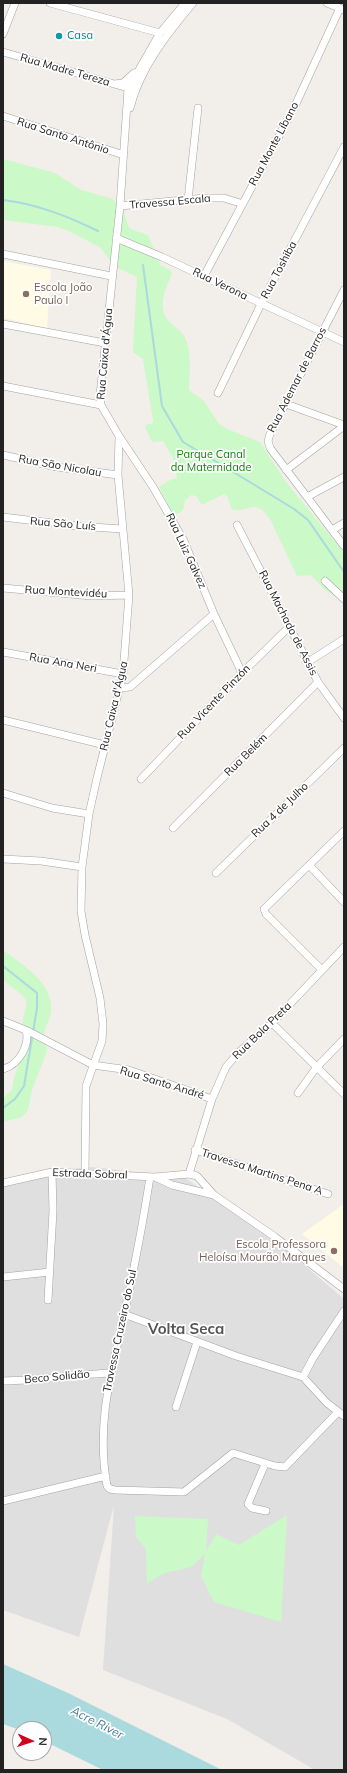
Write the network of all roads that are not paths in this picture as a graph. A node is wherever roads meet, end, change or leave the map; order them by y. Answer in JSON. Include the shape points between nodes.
{"nodes":[{"id":1,"x":15,"y":3,"type":"edge"},
{"id":2,"x":50,"y":3,"type":"edge"},
{"id":3,"x":185,"y":3,"type":"edge"},
{"id":4,"x":193,"y":3,"type":"edge"},
{"id":5,"x":327,"y":3,"type":"edge"},
{"id":6,"x":342,"y":9,"type":"edge"},
{"id":7,"x":160,"y":33,"type":"junction"},
{"id":8,"x":3,"y":34,"type":"edge"},
{"id":9,"x":3,"y":52,"type":"edge"},
{"id":10,"x":138,"y":69,"type":"junction"},
{"id":11,"x":112,"y":84,"type":"junction"},
{"id":12,"x":131,"y":89,"type":"junction"},
{"id":13,"x":198,"y":108,"type":"dead end"},
{"id":14,"x":3,"y":116,"type":"edge"},
{"id":15,"x":344,"y":147,"type":"edge"},
{"id":16,"x":124,"y":155,"type":"junction"},
{"id":17,"x":188,"y":200,"type":"junction"},
{"id":18,"x":243,"y":204,"type":"junction"},
{"id":19,"x":120,"y":206,"type":"junction"},
{"id":20,"x":116,"y":238,"type":"junction"},
{"id":21,"x":3,"y":254,"type":"edge"},
{"id":22,"x":111,"y":276,"type":"junction"},
{"id":23,"x":204,"y":276,"type":"junction"},
{"id":24,"x":344,"y":290,"type":"edge"},
{"id":25,"x":261,"y":304,"type":"junction"},
{"id":26,"x":3,"y":324,"type":"edge"},
{"id":27,"x":322,"y":332,"type":"junction"},
{"id":28,"x":344,"y":342,"type":"edge"},
{"id":29,"x":105,"y":343,"type":"junction"},
{"id":30,"x":3,"y":386,"type":"edge"},
{"id":31,"x":218,"y":393,"type":"dead end"},
{"id":32,"x":286,"y":404,"type":"junction"},
{"id":33,"x":101,"y":405,"type":"junction"},
{"id":34,"x":344,"y":426,"type":"edge"},
{"id":35,"x":119,"y":436,"type":"junction"},
{"id":36,"x":3,"y":455,"type":"edge"},
{"id":37,"x":286,"y":470,"type":"junction"},
{"id":38,"x":118,"y":475,"type":"junction"},
{"id":39,"x":344,"y":477,"type":"edge"},
{"id":40,"x":307,"y":497,"type":"junction"},
{"id":41,"x":3,"y":517,"type":"edge"},
{"id":42,"x":344,"y":523,"type":"edge"},
{"id":43,"x":237,"y":525,"type":"dead end"},
{"id":44,"x":122,"y":529,"type":"junction"},
{"id":45,"x":332,"y":530,"type":"junction"},
{"id":46,"x":344,"y":546,"type":"edge"},
{"id":47,"x":325,"y":581,"type":"dead end"},
{"id":48,"x":3,"y":588,"type":"edge"},
{"id":49,"x":129,"y":595,"type":"junction"},
{"id":50,"x":344,"y":598,"type":"edge"},
{"id":51,"x":214,"y":614,"type":"junction"},
{"id":52,"x":289,"y":627,"type":"junction"},
{"id":53,"x":344,"y":639,"type":"edge"},
{"id":54,"x":3,"y":652,"type":"edge"},
{"id":55,"x":308,"y":662,"type":"junction"},
{"id":56,"x":242,"y":673,"type":"junction"},
{"id":57,"x":123,"y":674,"type":"junction"},
{"id":58,"x":318,"y":682,"type":"junction"},
{"id":59,"x":120,"y":688,"type":"junction"},
{"id":60,"x":344,"y":718,"type":"edge"},
{"id":61,"x":3,"y":720,"type":"edge"},
{"id":62,"x":105,"y":745,"type":"junction"},
{"id":63,"x":344,"y":748,"type":"edge"},
{"id":64,"x":142,"y":779,"type":"dead end"},
{"id":65,"x":3,"y":793,"type":"edge"},
{"id":66,"x":89,"y":814,"type":"junction"},
{"id":67,"x":173,"y":828,"type":"dead end"},
{"id":68,"x":344,"y":831,"type":"edge"},
{"id":69,"x":3,"y":859,"type":"edge"},
{"id":70,"x":309,"y":865,"type":"junction"},
{"id":71,"x":82,"y":867,"type":"junction"},
{"id":72,"x":216,"y":873,"type":"dead end"},
{"id":73,"x":344,"y":902,"type":"edge"},
{"id":74,"x":344,"y":947,"type":"edge"},
{"id":75,"x":322,"y":970,"type":"junction"},
{"id":76,"x":3,"y":1021,"type":"edge"},
{"id":77,"x":272,"y":1023,"type":"junction"},
{"id":78,"x":27,"y":1030,"type":"junction"},
{"id":79,"x":344,"y":1040,"type":"edge"},
{"id":80,"x":93,"y":1065,"type":"junction"},
{"id":81,"x":316,"y":1068,"type":"junction"},
{"id":82,"x":3,"y":1069,"type":"edge"},
{"id":83,"x":298,"y":1093,"type":"dead end"},
{"id":84,"x":344,"y":1094,"type":"edge"},
{"id":85,"x":212,"y":1099,"type":"junction"},
{"id":86,"x":195,"y":1150,"type":"junction"},
{"id":87,"x":52,"y":1172,"type":"junction"},
{"id":88,"x":85,"y":1173,"type":"junction"},
{"id":89,"x":189,"y":1174,"type":"junction"},
{"id":90,"x":175,"y":1175,"type":"junction"},
{"id":91,"x":152,"y":1177,"type":"junction"},
{"id":92,"x":200,"y":1179,"type":"junction"},
{"id":93,"x":3,"y":1184,"type":"edge"},
{"id":94,"x":172,"y":1184,"type":"junction"},
{"id":95,"x":196,"y":1190,"type":"junction"},
{"id":96,"x":214,"y":1194,"type":"junction"},
{"id":97,"x":328,"y":1194,"type":"dead end"},
{"id":98,"x":50,"y":1272,"type":"junction"},
{"id":99,"x":3,"y":1277,"type":"edge"},
{"id":100,"x":344,"y":1289,"type":"edge"},
{"id":101,"x":48,"y":1300,"type":"dead end"},
{"id":102,"x":344,"y":1311,"type":"edge"},
{"id":103,"x":124,"y":1314,"type":"junction"},
{"id":104,"x":197,"y":1342,"type":"junction"},
{"id":105,"x":110,"y":1373,"type":"junction"},
{"id":106,"x":303,"y":1377,"type":"junction"},
{"id":107,"x":3,"y":1381,"type":"edge"},
{"id":108,"x":176,"y":1407,"type":"dead end"},
{"id":109,"x":341,"y":1414,"type":"edge"},
{"id":110,"x":265,"y":1464,"type":"junction"},
{"id":111,"x":106,"y":1476,"type":"junction"},
{"id":112,"x":3,"y":1501,"type":"edge"},
{"id":113,"x":266,"y":1511,"type":"dead end"}],
"edges":[{"from":1,"to":8,"type":"street"},
{"from":2,"to":7,"type":"street"},
{"from":3,"to":7,"type":"street","name":"Rua Caixa d'Água"},
{"from":4,"to":12,"type":"street","name":"Rua Caixa d'Água"},
{"from":5,"to":6,"type":"street"},
{"from":6,"to":18,"type":"street","name":"Rua Monte Líbano","via":[[294,108]]},
{"from":7,"to":10,"type":"street","name":"Rua Caixa d'Água"},
{"from":9,"to":11,"type":"street","name":"Rua Madre Tereza"},
{"from":10,"to":11,"type":"street","via":[[122,83]]},
{"from":10,"to":12,"type":"street","name":"Rua Caixa d'Água"},
{"from":11,"to":12,"type":"street","name":"Rua Madre Tereza"},
{"from":12,"to":16,"type":"street","name":"Rua Caixa d'Água"},
{"from":13,"to":17,"type":"street"},
{"from":14,"to":16,"type":"street","name":"Rua Santo Antônio"},
{"from":15,"to":25,"type":"street","name":"Rua Toshiba"},
{"from":16,"to":19,"type":"street","name":"Rua Caixa d'Água"},
{"from":17,"to":18,"type":"street","name":"Travessa Escala","via":[[224,198]]},
{"from":17,"to":19,"type":"street","name":"Travessa Escala"},
{"from":18,"to":23,"type":"street","name":"Rua Monte Líbano"},
{"from":19,"to":20,"type":"street","name":"Rua Caixa d'Água"},
{"from":20,"to":22,"type":"street","name":"Rua Caixa d'Água"},
{"from":20,"to":23,"type":"street","name":"Rua Verona"},
{"from":21,"to":22,"type":"street"},
{"from":22,"to":29,"type":"street","name":"Rua Caixa d'Água"},
{"from":23,"to":25,"type":"street","name":"Rua Verona"},
{"from":24,"to":27,"type":"street","name":"Rua Ademar de Barros"},
{"from":25,"to":27,"type":"street","name":"Rua Verona"},
{"from":25,"to":31,"type":"street","name":"Rua Toshiba"},
{"from":26,"to":29,"type":"street"},
{"from":27,"to":28,"type":"street","name":"Rua Verona"},
{"from":27,"to":32,"type":"street","name":"Rua Ademar de Barros"},
{"from":29,"to":33,"type":"street","name":"Rua Caixa d'Água"},
{"from":30,"to":33,"type":"street"},
{"from":32,"to":34,"type":"street"},
{"from":32,"to":37,"type":"street","name":"Rua Ademar de Barros","via":[[268,441]]},
{"from":33,"to":35,"type":"street","name":"Rua Caixa d'Água"},
{"from":34,"to":37,"type":"street"},
{"from":35,"to":38,"type":"street","name":"Rua Caixa d'Água"},
{"from":35,"to":51,"type":"street","name":"Rua Luiz Galvez","via":[[177,528]]},
{"from":36,"to":38,"type":"street","name":"Rua São Nicolau","via":[[57,467]]},
{"from":37,"to":40,"type":"street","name":"Rua Ademar de Barros"},
{"from":38,"to":44,"type":"street","name":"Rua Caixa d'Água"},
{"from":39,"to":40,"type":"street"},
{"from":40,"to":45,"type":"street","name":"Rua Ademar de Barros"},
{"from":41,"to":44,"type":"street","name":"Rua São Luís"},
{"from":42,"to":45,"type":"street"},
{"from":43,"to":52,"type":"street","name":"Rua Machado de Assis"},
{"from":44,"to":49,"type":"street","name":"Rua Caixa d'Água"},
{"from":45,"to":46,"type":"street","name":"Rua Ademar de Barros"},
{"from":47,"to":50,"type":"street"},
{"from":48,"to":49,"type":"street","name":"Rua Montevidéu","via":[[92,596]]},
{"from":49,"to":57,"type":"street","name":"Rua Caixa d'Água"},
{"from":51,"to":56,"type":"street","name":"Rua Luiz Galvez"},
{"from":51,"to":59,"type":"street","via":[[130,687]]},
{"from":52,"to":55,"type":"street","name":"Rua Machado de Assis"},
{"from":52,"to":56,"type":"street","name":"Rua Vicente Pinzón"},
{"from":53,"to":55,"type":"street"},
{"from":54,"to":57,"type":"street","name":"Rua Ana Neri"},
{"from":55,"to":58,"type":"street","name":"Rua Machado de Assis"},
{"from":56,"to":64,"type":"street","name":"Rua Vicente Pinzón"},
{"from":57,"to":59,"type":"street","name":"Rua Caixa d'Água"},
{"from":58,"to":60,"type":"street","name":"Rua Machado de Assis"},
{"from":58,"to":67,"type":"street","name":"Rua Belém"},
{"from":59,"to":62,"type":"street","name":"Rua Caixa d'Água"},
{"from":61,"to":62,"type":"street"},
{"from":62,"to":66,"type":"street","name":"Rua Caixa d'Água"},
{"from":63,"to":72,"type":"street","name":"Rua 4 de Julho"},
{"from":65,"to":66,"type":"street","via":[[52,808]]},
{"from":66,"to":71,"type":"street","name":"Rua Caixa d'Água"},
{"from":68,"to":70,"type":"street"},
{"from":69,"to":71,"type":"street"},
{"from":70,"to":73,"type":"street"},
{"from":70,"to":75,"type":"street","via":[[264,909]]},
{"from":71,"to":80,"type":"street","name":"Rua Caixa d'Água","via":[[81,911],[100,998],[103,1024],[102,1041]]},
{"from":74,"to":75,"type":"street","name":"Rua Bola Preta"},
{"from":75,"to":77,"type":"street","name":"Rua Bola Preta"},
{"from":76,"to":78,"type":"street","name":"Rua Santo André"},
{"from":77,"to":81,"type":"street"},
{"from":77,"to":85,"type":"street","name":"Rua Bola Preta","via":[[226,1067]]},
{"from":78,"to":80,"type":"street","name":"Rua Santo André"},
{"from":78,"to":82,"type":"street","via":[[26,1046],[11,1066]]},
{"from":79,"to":81,"type":"street"},
{"from":80,"to":85,"type":"street","name":"Rua Santo André","via":[[129,1070]]},
{"from":80,"to":88,"type":"street","name":"Rua Caixa d'Água","via":[[86,1086]]},
{"from":81,"to":83,"type":"street"},
{"from":81,"to":84,"type":"street"},
{"from":85,"to":86,"type":"street","name":"Rua Bola Preta"},
{"from":86,"to":89,"type":"street","name":"Rua Bola Preta"},
{"from":86,"to":97,"type":"street","name":"Travessa Martins Pena A"},
{"from":87,"to":88,"type":"street","name":"Estrada Sobral"},
{"from":87,"to":93,"type":"street","name":"Estrada Sobral"},
{"from":87,"to":98,"type":"street"},
{"from":88,"to":91,"type":"street","name":"Estrada Sobral"},
{"from":89,"to":90,"type":"street","name":"Estrada Sobral"},
{"from":89,"to":92,"type":"street","name":"Estrada Sobral"},
{"from":90,"to":91,"type":"street","name":"Estrada Sobral"},
{"from":90,"to":94,"type":"street"},
{"from":91,"to":94,"type":"street","name":"Estrada Sobral"},
{"from":91,"to":103,"type":"street","name":"Travessa Cruzeiro do Sul"},
{"from":92,"to":95,"type":"street"},
{"from":92,"to":96,"type":"street","name":"Estrada Sobral"},
{"from":94,"to":95,"type":"street","name":"Estrada Sobral"},
{"from":95,"to":96,"type":"street","name":"Estrada Sobral"},
{"from":96,"to":100,"type":"street","name":"Estrada Sobral"},
{"from":98,"to":99,"type":"street"},
{"from":98,"to":101,"type":"street"},
{"from":102,"to":106,"type":"street"},
{"from":103,"to":104,"type":"street"},
{"from":103,"to":105,"type":"street","name":"Travessa Cruzeiro do Sul"},
{"from":104,"to":106,"type":"street"},
{"from":104,"to":108,"type":"street"},
{"from":105,"to":107,"type":"street","name":"Beco Solidão"},
{"from":105,"to":111,"type":"street","name":"Travessa Cruzeiro do Sul","via":[[103,1419]]},
{"from":106,"to":109,"type":"street"},
{"from":109,"to":110,"type":"street","via":[[290,1464],[282,1468]]},
{"from":110,"to":111,"type":"street","name":"Travessa Cruzeiro do Sul","via":[[230,1454],[184,1492],[110,1489]]},
{"from":110,"to":113,"type":"street","via":[[248,1504],[252,1508]]},
{"from":111,"to":112,"type":"street"}]}
